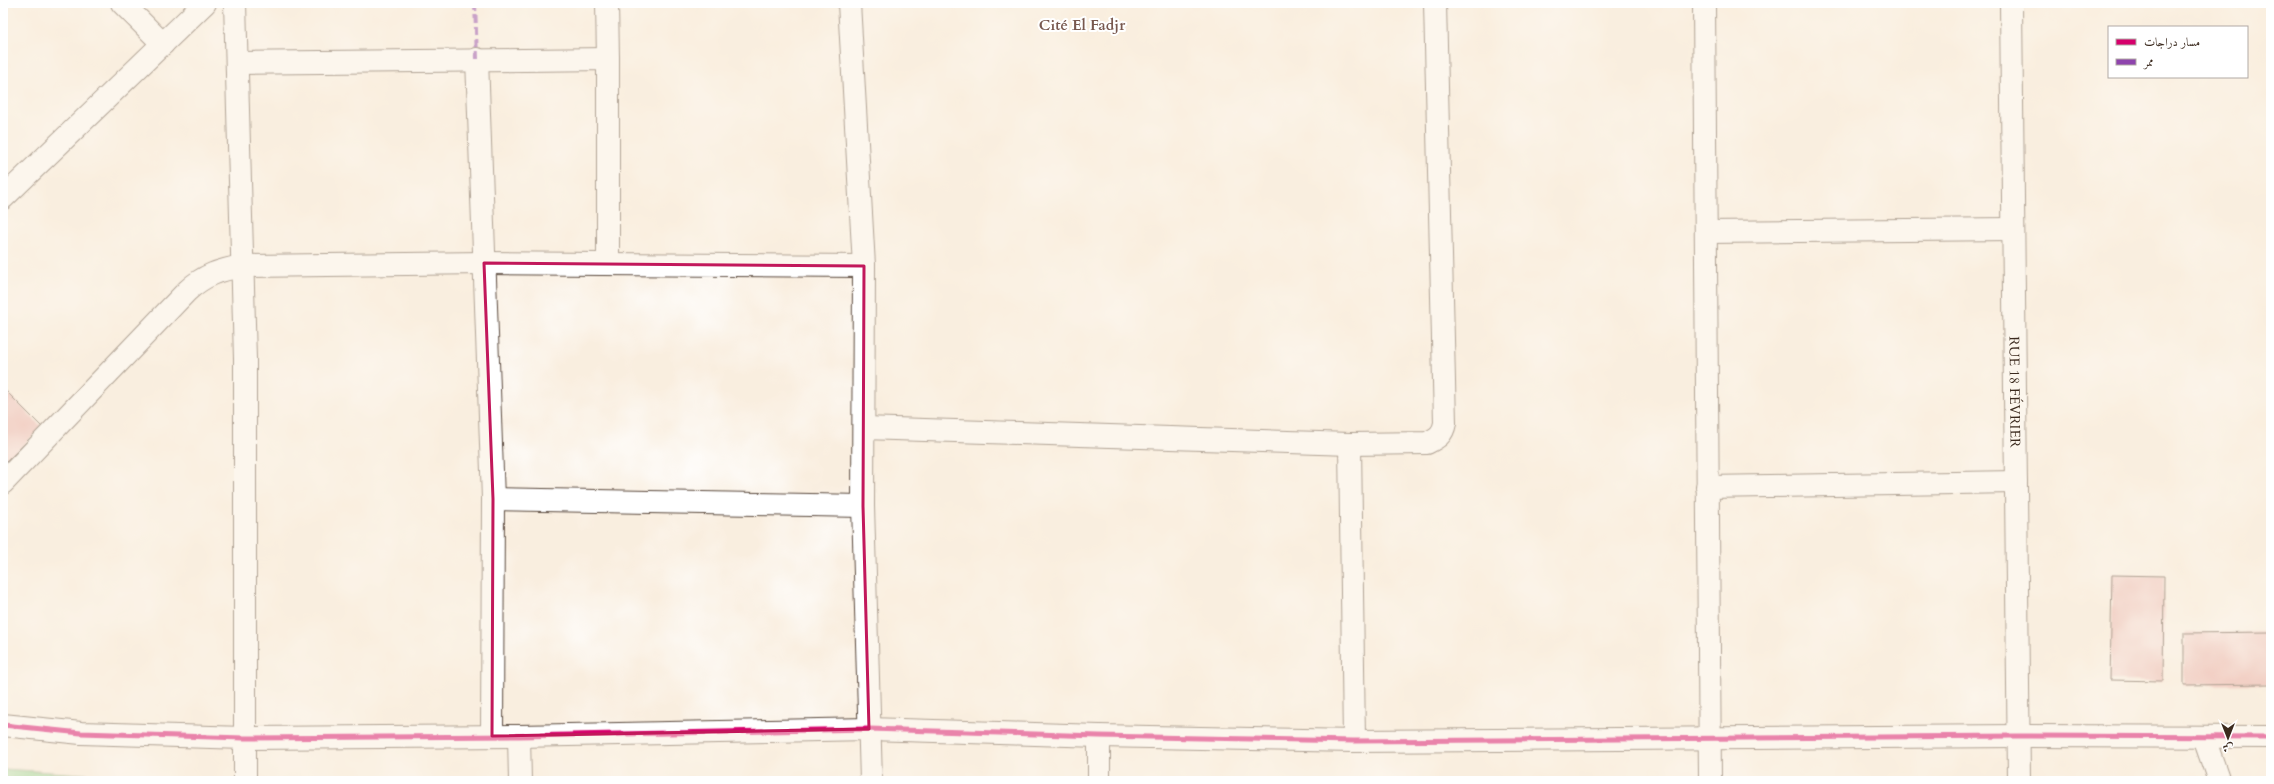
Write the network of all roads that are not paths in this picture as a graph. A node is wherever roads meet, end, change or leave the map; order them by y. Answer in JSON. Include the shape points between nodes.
{"nodes":[{"id":1,"x":122,"y":3,"type":"edge"},
{"id":2,"x":205,"y":3,"type":"edge"},
{"id":3,"x":235,"y":3,"type":"edge"},
{"id":4,"x":607,"y":3,"type":"edge"},
{"id":5,"x":849,"y":3,"type":"edge"},
{"id":6,"x":1435,"y":3,"type":"edge"},
{"id":7,"x":1704,"y":3,"type":"edge"},
{"id":8,"x":2011,"y":3,"type":"edge"},
{"id":9,"x":163,"y":44,"type":"junction"},
{"id":10,"x":477,"y":59,"type":"junction"},
{"id":11,"x":608,"y":59,"type":"junction"},
{"id":12,"x":237,"y":63,"type":"junction"},
{"id":13,"x":3,"y":198,"type":"edge"},
{"id":14,"x":2013,"y":229,"type":"junction"},
{"id":15,"x":1706,"y":232,"type":"junction"},
{"id":16,"x":484,"y":263,"type":"junction"},
{"id":17,"x":608,"y":264,"type":"junction"},
{"id":18,"x":242,"y":266,"type":"junction"},
{"id":19,"x":864,"y":266,"type":"junction"},
{"id":20,"x":864,"y":428,"type":"junction"},
{"id":21,"x":1350,"y":444,"type":"junction"},
{"id":22,"x":2016,"y":482,"type":"junction"},
{"id":23,"x":3,"y":483,"type":"edge"},
{"id":24,"x":1707,"y":487,"type":"junction"},
{"id":25,"x":493,"y":500,"type":"junction"},
{"id":26,"x":863,"y":506,"type":"junction"},
{"id":27,"x":3,"y":725,"type":"edge"},
{"id":28,"x":869,"y":729,"type":"junction"},
{"id":29,"x":492,"y":736,"type":"junction"},
{"id":30,"x":519,"y":736,"type":"junction"},
{"id":31,"x":1099,"y":736,"type":"junction"},
{"id":32,"x":2018,"y":736,"type":"junction"},
{"id":33,"x":2271,"y":737,"type":"edge"},
{"id":34,"x":244,"y":738,"type":"junction"},
{"id":35,"x":1709,"y":738,"type":"junction"},
{"id":36,"x":2204,"y":738,"type":"junction"},
{"id":37,"x":1354,"y":741,"type":"junction"},
{"id":38,"x":245,"y":781,"type":"edge"},
{"id":39,"x":520,"y":781,"type":"edge"},
{"id":40,"x":872,"y":781,"type":"edge"},
{"id":41,"x":1100,"y":781,"type":"edge"},
{"id":42,"x":1710,"y":781,"type":"edge"},
{"id":43,"x":2018,"y":781,"type":"edge"},
{"id":44,"x":2219,"y":781,"type":"edge"}],
"edges":[{"from":1,"to":9,"type":"street"},
{"from":2,"to":9,"type":"street"},
{"from":3,"to":12,"type":"street"},
{"from":4,"to":11,"type":"street"},
{"from":5,"to":19,"type":"street"},
{"from":6,"to":21,"type":"street","via":[[1445,423],[1443,432],[1426,443]]},
{"from":7,"to":15,"type":"street"},
{"from":8,"to":14,"type":"street","name":"RUE 18 FÉVRIER"},
{"from":9,"to":13,"type":"street"},
{"from":10,"to":11,"type":"street"},
{"from":10,"to":12,"type":"street"},
{"from":10,"to":16,"type":"street"},
{"from":11,"to":17,"type":"street"},
{"from":12,"to":18,"type":"street"},
{"from":14,"to":15,"type":"street"},
{"from":14,"to":22,"type":"street","name":"RUE 18 FÉVRIER"},
{"from":15,"to":24,"type":"street"},
{"from":16,"to":17,"type":"street"},
{"from":16,"to":18,"type":"street"},
{"from":16,"to":25,"type":"street"},
{"from":17,"to":19,"type":"street"},
{"from":18,"to":23,"type":"street","via":[[220,270],[200,279],[186,291]]},
{"from":18,"to":34,"type":"street","via":[[245,359]]},
{"from":19,"to":20,"type":"street"},
{"from":20,"to":21,"type":"street"},
{"from":20,"to":26,"type":"street"},
{"from":21,"to":37,"type":"street"},
{"from":22,"to":24,"type":"street"},
{"from":22,"to":32,"type":"street","name":"RUE 18 FÉVRIER"},
{"from":24,"to":35,"type":"street"},
{"from":25,"to":26,"type":"street"},
{"from":25,"to":29,"type":"street"},
{"from":26,"to":28,"type":"street"},
{"from":27,"to":34,"type":"street","via":[[81,733]]},
{"from":28,"to":30,"type":"street"},
{"from":28,"to":31,"type":"street"},
{"from":28,"to":40,"type":"street"},
{"from":29,"to":30,"type":"street"},
{"from":29,"to":34,"type":"street"},
{"from":30,"to":39,"type":"street"},
{"from":31,"to":37,"type":"street"},
{"from":31,"to":41,"type":"street"},
{"from":32,"to":35,"type":"street"},
{"from":32,"to":36,"type":"street"},
{"from":32,"to":43,"type":"street","name":"RUE 18 FÉVRIER"},
{"from":33,"to":36,"type":"street"},
{"from":34,"to":38,"type":"street"},
{"from":35,"to":37,"type":"street"},
{"from":35,"to":42,"type":"street"},
{"from":36,"to":44,"type":"street"}]}
